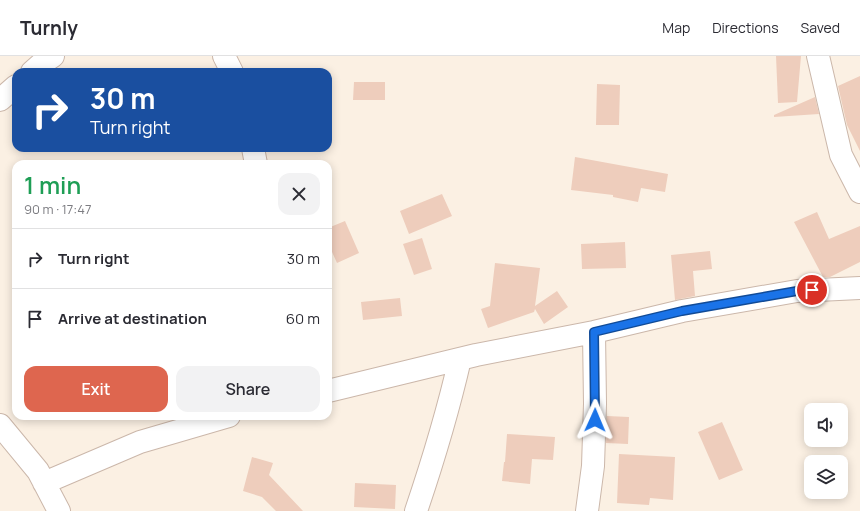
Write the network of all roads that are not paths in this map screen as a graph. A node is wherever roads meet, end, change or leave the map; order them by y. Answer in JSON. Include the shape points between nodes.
{"nodes":[{"id":1,"x":53,"y":56,"type":"edge"},
{"id":2,"x":224,"y":56,"type":"edge"},
{"id":3,"x":818,"y":56,"type":"edge"},
{"id":4,"x":36,"y":68,"type":"edge"},
{"id":5,"x":230,"y":68,"type":"edge"},
{"id":6,"x":12,"y":90,"type":"edge"},
{"id":7,"x":0,"y":100,"type":"edge"},
{"id":8,"x":860,"y":192,"type":"edge"},
{"id":9,"x":860,"y":288,"type":"edge"},
{"id":10,"x":594,"y":332,"type":"junction"},
{"id":11,"x":460,"y":359,"type":"junction"},
{"id":12,"x":332,"y":390,"type":"edge"},
{"id":13,"x":214,"y":420,"type":"edge"},
{"id":14,"x":0,"y":425,"type":"edge"},
{"id":15,"x":44,"y":483,"type":"junction"},
{"id":16,"x":59,"y":511,"type":"edge"},
{"id":17,"x":416,"y":511,"type":"edge"},
{"id":18,"x":587,"y":511,"type":"edge"}],
"edges":[{"from":1,"to":4,"type":"street"},
{"from":2,"to":5,"type":"street"},
{"from":3,"to":8,"type":"street","via":[[841,155]]},
{"from":6,"to":7,"type":"street"},
{"from":9,"to":10,"type":"street","via":[[797,291],[682,311]]},
{"from":10,"to":11,"type":"street"},
{"from":10,"to":18,"type":"street","via":[[593,466]]},
{"from":11,"to":12,"type":"street"},
{"from":11,"to":17,"type":"street","via":[[447,412]]},
{"from":13,"to":15,"type":"street","via":[[140,442]]},
{"from":14,"to":15,"type":"street","via":[[38,471]]},
{"from":15,"to":16,"type":"street"}]}
